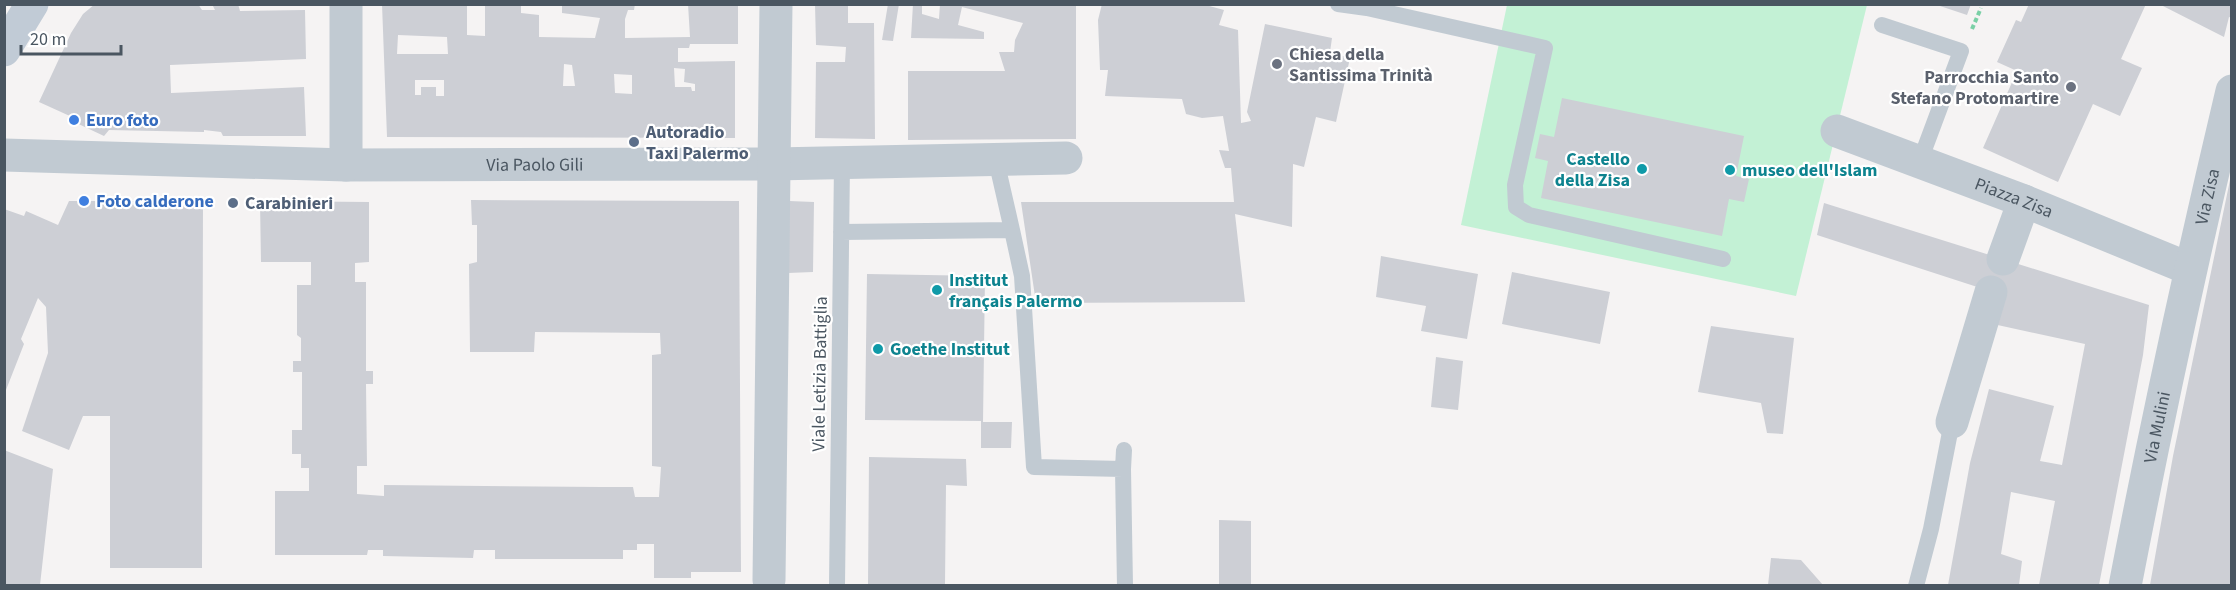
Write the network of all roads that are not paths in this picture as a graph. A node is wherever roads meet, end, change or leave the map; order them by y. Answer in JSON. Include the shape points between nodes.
{"nodes":[{"id":1,"x":32,"y":4,"type":"edge"},
{"id":2,"x":346,"y":4,"type":"edge"},
{"id":3,"x":776,"y":4,"type":"edge"},
{"id":4,"x":1338,"y":4,"type":"edge"},
{"id":5,"x":1368,"y":6,"type":"edge"},
{"id":6,"x":1882,"y":25,"type":"dead end"},
{"id":7,"x":4,"y":50,"type":"edge"},
{"id":8,"x":2232,"y":91,"type":"edge"},
{"id":9,"x":1837,"y":131,"type":"dead end"},
{"id":10,"x":4,"y":155,"type":"edge"},
{"id":11,"x":1066,"y":158,"type":"dead end"},
{"id":12,"x":996,"y":160,"type":"junction"},
{"id":13,"x":1920,"y":161,"type":"junction"},
{"id":14,"x":842,"y":163,"type":"junction"},
{"id":15,"x":774,"y":164,"type":"junction"},
{"id":16,"x":346,"y":165,"type":"junction"},
{"id":17,"x":2025,"y":201,"type":"junction"},
{"id":18,"x":1012,"y":230,"type":"junction"},
{"id":19,"x":841,"y":232,"type":"junction"},
{"id":20,"x":1723,"y":259,"type":"dead end"},
{"id":21,"x":2003,"y":259,"type":"dead end"},
{"id":22,"x":2190,"y":269,"type":"junction"},
{"id":23,"x":1991,"y":292,"type":"dead end"},
{"id":24,"x":1952,"y":422,"type":"joint"},
{"id":25,"x":1124,"y":450,"type":"dead end"},
{"id":26,"x":1124,"y":469,"type":"junction"},
{"id":27,"x":769,"y":580,"type":"dead end"},
{"id":28,"x":837,"y":585,"type":"edge"},
{"id":29,"x":1125,"y":585,"type":"edge"},
{"id":30,"x":1916,"y":585,"type":"edge"},
{"id":31,"x":2125,"y":585,"type":"edge"}],
"edges":[{"from":1,"to":7,"type":"street"},
{"from":2,"to":16,"type":"street"},
{"from":3,"to":15,"type":"street"},
{"from":4,"to":5,"type":"lane"},
{"from":5,"to":20,"type":"lane","via":[[1545,48],[1515,185],[1516,207],[1528,215]]},
{"from":6,"to":13,"type":"lane","via":[[1961,51]]},
{"from":8,"to":22,"type":"street","name":"Via Zisa"},
{"from":9,"to":13,"type":"street","name":"Piazza Zisa"},
{"from":10,"to":16,"type":"street","name":"Via Paolo Gili"},
{"from":11,"to":12,"type":"street","name":"Via Paolo Gili"},
{"from":12,"to":14,"type":"street","name":"Via Paolo Gili"},
{"from":12,"to":18,"type":"lane"},
{"from":13,"to":17,"type":"street","name":"Piazza Zisa"},
{"from":14,"to":15,"type":"street","name":"Via Paolo Gili"},
{"from":14,"to":19,"type":"lane","name":"Viale Letizia Battiglia"},
{"from":15,"to":16,"type":"street","name":"Via Paolo Gili"},
{"from":15,"to":27,"type":"street"},
{"from":17,"to":21,"type":"street"},
{"from":17,"to":22,"type":"street","name":"Piazza Zisa"},
{"from":18,"to":19,"type":"lane"},
{"from":18,"to":26,"type":"lane","via":[[1022,276],[1034,468]]},
{"from":19,"to":28,"type":"lane","name":"Viale Letizia Battiglia"},
{"from":22,"to":31,"type":"street","name":"Via Mulini"},
{"from":23,"to":24,"type":"street"},
{"from":24,"to":30,"type":"lane"},
{"from":25,"to":26,"type":"lane"},
{"from":26,"to":29,"type":"lane"}]}
